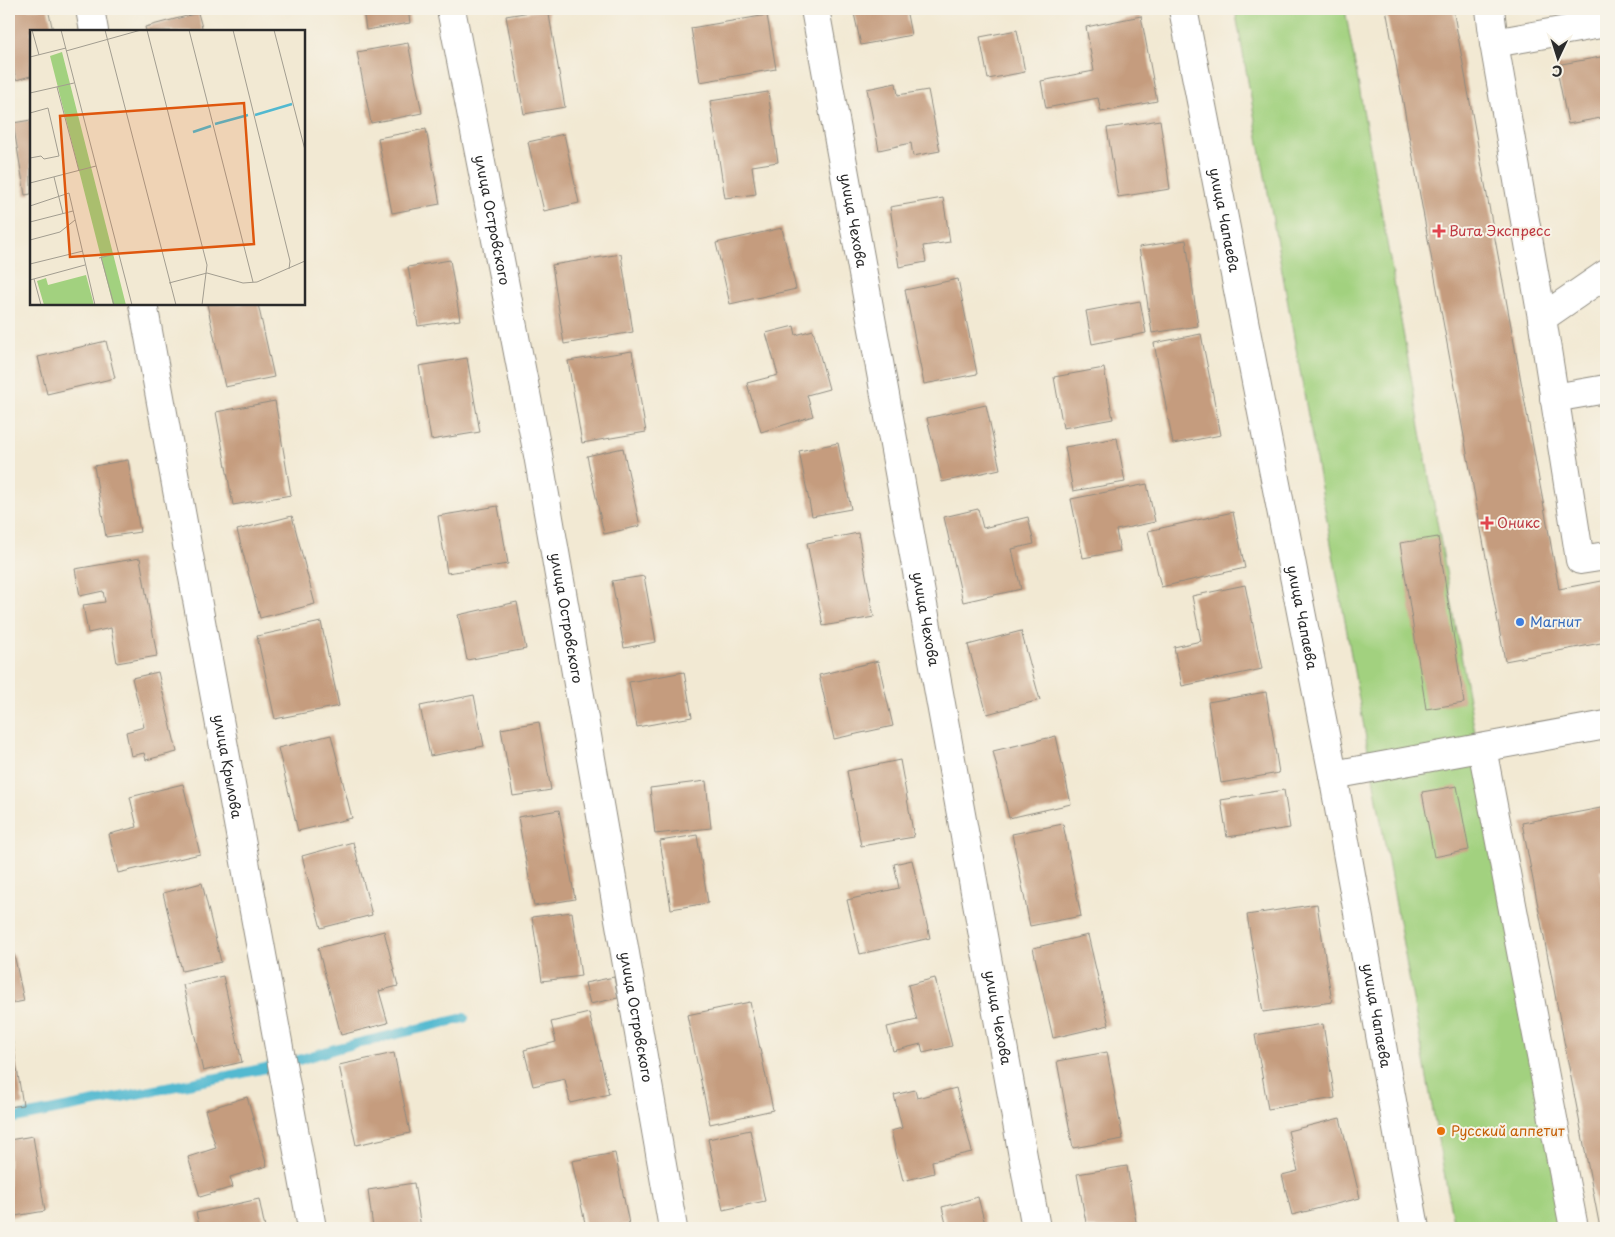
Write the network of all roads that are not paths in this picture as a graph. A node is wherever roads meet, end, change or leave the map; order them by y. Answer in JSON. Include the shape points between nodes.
{"nodes":[{"id":1,"x":90,"y":9,"type":"edge"},
{"id":2,"x":450,"y":9,"type":"edge"},
{"id":3,"x":815,"y":9,"type":"edge"},
{"id":4,"x":1182,"y":9,"type":"edge"},
{"id":5,"x":1490,"y":9,"type":"edge"},
{"id":6,"x":1606,"y":23,"type":"edge"},
{"id":7,"x":94,"y":30,"type":"edge"},
{"id":8,"x":1494,"y":43,"type":"junction"},
{"id":9,"x":1606,"y":274,"type":"edge"},
{"id":10,"x":143,"y":305,"type":"edge"},
{"id":11,"x":1542,"y":318,"type":"junction"},
{"id":12,"x":1606,"y":389,"type":"edge"},
{"id":13,"x":1554,"y":398,"type":"junction"},
{"id":14,"x":1606,"y":556,"type":"edge"},
{"id":15,"x":1606,"y":725,"type":"edge"},
{"id":16,"x":1482,"y":748,"type":"junction"},
{"id":17,"x":1333,"y":775,"type":"junction"},
{"id":18,"x":312,"y":1228,"type":"edge"},
{"id":19,"x":673,"y":1228,"type":"edge"},
{"id":20,"x":1036,"y":1228,"type":"edge"},
{"id":21,"x":1415,"y":1228,"type":"edge"},
{"id":22,"x":1574,"y":1228,"type":"edge"}],
"edges":[{"from":1,"to":7,"type":"street"},
{"from":2,"to":19,"type":"street","name":"улица Островского","via":[[538,455]]},
{"from":3,"to":20,"type":"street","name":"улица Чехова"},
{"from":4,"to":17,"type":"street","name":"улица Чапаева"},
{"from":5,"to":8,"type":"street"},
{"from":6,"to":8,"type":"street"},
{"from":8,"to":11,"type":"street"},
{"from":9,"to":11,"type":"street"},
{"from":10,"to":18,"type":"street","name":"улица Крылова"},
{"from":11,"to":13,"type":"street"},
{"from":12,"to":13,"type":"street"},
{"from":13,"to":14,"type":"street","via":[[1580,560]]},
{"from":15,"to":16,"type":"street"},
{"from":16,"to":17,"type":"street"},
{"from":16,"to":22,"type":"street"},
{"from":17,"to":21,"type":"street","name":"улица Чапаева"}]}
